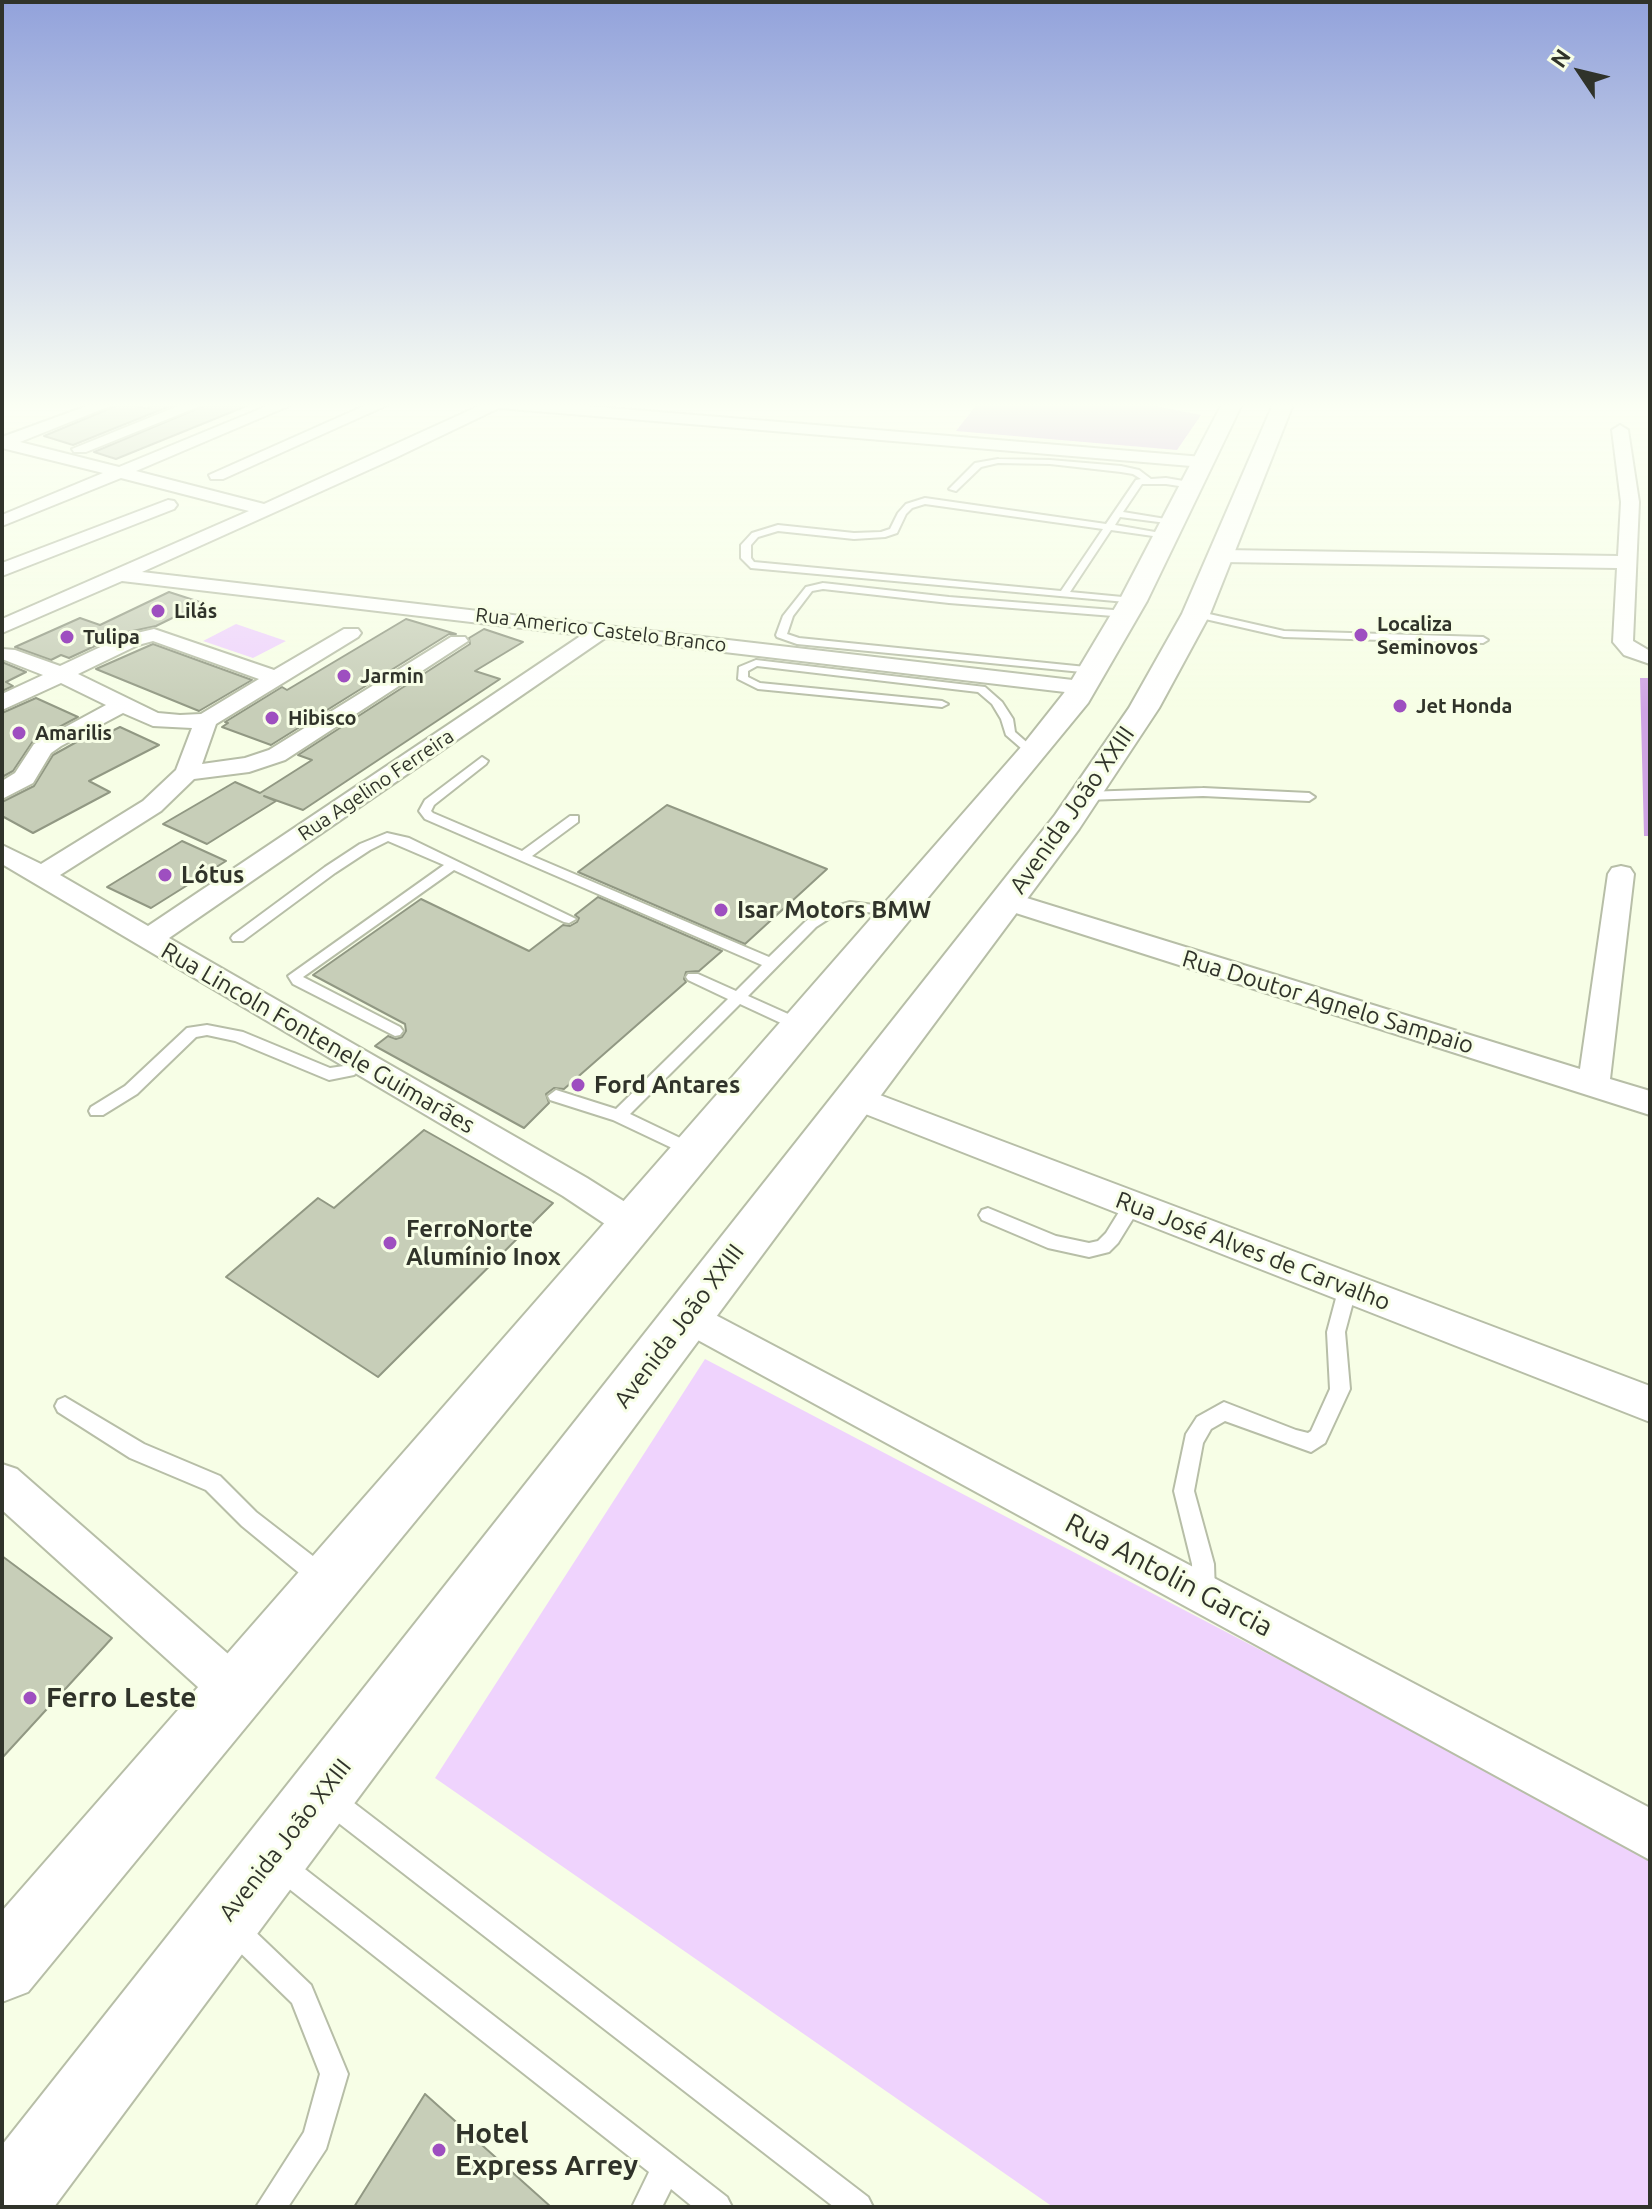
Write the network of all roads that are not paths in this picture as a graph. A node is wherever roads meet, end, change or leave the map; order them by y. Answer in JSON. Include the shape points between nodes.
{"nodes":[{"id":1,"x":41,"y":505,"type":"edge"},
{"id":2,"x":168,"y":505,"type":"dead end"},
{"id":3,"x":247,"y":505,"type":"edge"},
{"id":4,"x":278,"y":505,"type":"edge"},
{"id":5,"x":912,"y":505,"type":"edge"},
{"id":6,"x":955,"y":505,"type":"edge"},
{"id":7,"x":1123,"y":505,"type":"edge"},
{"id":8,"x":1182,"y":505,"type":"edge"},
{"id":9,"x":1242,"y":505,"type":"edge"},
{"id":10,"x":1630,"y":505,"type":"edge"},
{"id":11,"x":267,"y":510,"type":"junction"},
{"id":12,"x":1118,"y":514,"type":"junction"},
{"id":13,"x":2,"y":521,"type":"edge"},
{"id":14,"x":1109,"y":526,"type":"junction"},
{"id":15,"x":1170,"y":528,"type":"junction"},
{"id":16,"x":1223,"y":556,"type":"junction"},
{"id":17,"x":1626,"y":562,"type":"junction"},
{"id":18,"x":8,"y":568,"type":"edge"},
{"id":19,"x":120,"y":575,"type":"junction"},
{"id":20,"x":84,"y":590,"type":"junction"},
{"id":21,"x":1063,"y":595,"type":"junction"},
{"id":22,"x":1129,"y":608,"type":"junction"},
{"id":23,"x":1196,"y":614,"type":"junction"},
{"id":24,"x":2,"y":627,"type":"edge"},
{"id":25,"x":603,"y":630,"type":"junction"},
{"id":26,"x":351,"y":633,"type":"dead end"},
{"id":27,"x":1483,"y":640,"type":"dead end"},
{"id":28,"x":458,"y":641,"type":"dead end"},
{"id":29,"x":8,"y":654,"type":"dead end"},
{"id":30,"x":1641,"y":655,"type":"edge"},
{"id":31,"x":60,"y":674,"type":"junction"},
{"id":32,"x":277,"y":678,"type":"junction"},
{"id":33,"x":1083,"y":685,"type":"junction"},
{"id":34,"x":2,"y":703,"type":"edge"},
{"id":35,"x":942,"y":704,"type":"dead end"},
{"id":36,"x":122,"y":705,"type":"junction"},
{"id":37,"x":206,"y":720,"type":"junction"},
{"id":38,"x":1033,"y":753,"type":"junction"},
{"id":39,"x":482,"y":761,"type":"dead end"},
{"id":40,"x":1106,"y":764,"type":"junction"},
{"id":41,"x":187,"y":773,"type":"junction"},
{"id":42,"x":2,"y":792,"type":"edge"},
{"id":43,"x":1085,"y":796,"type":"junction"},
{"id":44,"x":1309,"y":797,"type":"dead end"},
{"id":45,"x":1018,"y":808,"type":"junction"},
{"id":46,"x":574,"y":819,"type":"dead end"},
{"id":47,"x":2,"y":853,"type":"edge"},
{"id":48,"x":522,"y":857,"type":"junction"},
{"id":49,"x":454,"y":864,"type":"junction"},
{"id":50,"x":1621,"y":874,"type":"dead end"},
{"id":51,"x":42,"y":875,"type":"junction"},
{"id":52,"x":1007,"y":901,"type":"junction"},
{"id":53,"x":898,"y":912,"type":"junction"},
{"id":54,"x":569,"y":919,"type":"dead end"},
{"id":55,"x":238,"y":938,"type":"dead end"},
{"id":56,"x":148,"y":939,"type":"junction"},
{"id":57,"x":772,"y":964,"type":"junction"},
{"id":58,"x":693,"y":977,"type":"dead end"},
{"id":59,"x":739,"y":997,"type":"junction"},
{"id":60,"x":803,"y":1026,"type":"junction"},
{"id":61,"x":395,"y":1031,"type":"dead end"},
{"id":62,"x":359,"y":1062,"type":"junction"},
{"id":63,"x":1593,"y":1086,"type":"junction"},
{"id":64,"x":556,"y":1096,"type":"dead end"},
{"id":65,"x":856,"y":1098,"type":"junction"},
{"id":66,"x":1650,"y":1103,"type":"edge"},
{"id":67,"x":97,"y":1111,"type":"dead end"},
{"id":68,"x":619,"y":1116,"type":"junction"},
{"id":69,"x":696,"y":1153,"type":"junction"},
{"id":70,"x":1133,"y":1204,"type":"junction"},
{"id":71,"x":988,"y":1215,"type":"dead end"},
{"id":72,"x":632,"y":1224,"type":"junction"},
{"id":73,"x":1348,"y":1287,"type":"junction"},
{"id":74,"x":687,"y":1316,"type":"junction"},
{"id":75,"x":1650,"y":1404,"type":"edge"},
{"id":76,"x":65,"y":1406,"type":"dead end"},
{"id":77,"x":2,"y":1483,"type":"edge"},
{"id":78,"x":328,"y":1581,"type":"junction"},
{"id":79,"x":1204,"y":1594,"type":"junction"},
{"id":80,"x":235,"y":1690,"type":"junction"},
{"id":81,"x":321,"y":1794,"type":"junction"},
{"id":82,"x":1650,"y":1835,"type":"edge"},
{"id":83,"x":272,"y":1859,"type":"junction"},
{"id":84,"x":224,"y":1920,"type":"junction"},
{"id":85,"x":2,"y":1966,"type":"edge"},
{"id":86,"x":666,"y":2167,"type":"junction"},
{"id":87,"x":4,"y":2207,"type":"edge"},
{"id":88,"x":271,"y":2207,"type":"edge"},
{"id":89,"x":647,"y":2207,"type":"edge"},
{"id":90,"x":717,"y":2207,"type":"edge"},
{"id":91,"x":858,"y":2207,"type":"edge"}],
"edges":[{"from":1,"to":13,"type":"street"},
{"from":2,"to":18,"type":"street"},
{"from":3,"to":11,"type":"street"},
{"from":4,"to":11,"type":"street"},
{"from":5,"to":21,"type":"lane","via":[[894,531],[882,535],[778,528],[755,535],[746,545],[746,558],[751,565]]},
{"from":6,"to":14,"type":"lane"},
{"from":7,"to":12,"type":"lane"},
{"from":8,"to":15,"type":"main road"},
{"from":9,"to":16,"type":"main road","name":"Avenida João XXIII"},
{"from":10,"to":17,"type":"street"},
{"from":11,"to":19,"type":"street"},
{"from":12,"to":14,"type":"lane"},
{"from":12,"to":15,"type":"lane"},
{"from":14,"to":15,"type":"lane"},
{"from":14,"to":21,"type":"lane"},
{"from":15,"to":22,"type":"main road"},
{"from":16,"to":17,"type":"street"},
{"from":16,"to":23,"type":"main road","name":"Avenida João XXIII"},
{"from":17,"to":30,"type":"street","via":[[1623,642]]},
{"from":18,"to":20,"type":"street"},
{"from":19,"to":20,"type":"street"},
{"from":19,"to":25,"type":"street","name":"Rua Americo Castelo Branco"},
{"from":20,"to":24,"type":"street"},
{"from":21,"to":22,"type":"lane"},
{"from":22,"to":33,"type":"main road"},
{"from":22,"to":33,"type":"lane","via":[[949,600],[823,586],[809,589],[781,635]]},
{"from":23,"to":27,"type":"lane","via":[[1284,634]]},
{"from":23,"to":40,"type":"main road","name":"Avenida João XXIII"},
{"from":25,"to":33,"type":"street","name":"Rua Americo Castelo Branco"},
{"from":25,"to":56,"type":"street","name":"Rua Agelino Ferreira"},
{"from":26,"to":32,"type":"street"},
{"from":28,"to":41,"type":"street","via":[[277,755],[249,765]]},
{"from":29,"to":31,"type":"street"},
{"from":31,"to":32,"type":"street","via":[[131,640],[154,635]]},
{"from":31,"to":34,"type":"street"},
{"from":31,"to":36,"type":"street"},
{"from":32,"to":37,"type":"street"},
{"from":33,"to":38,"type":"main road"},
{"from":33,"to":40,"type":"main road","via":[[1056,760],[1074,768]]},
{"from":35,"to":38,"type":"lane","via":[[758,686],[743,679],[743,669],[756,663],[981,689],[996,702],[1010,733]]},
{"from":36,"to":37,"type":"street","via":[[164,721]]},
{"from":36,"to":42,"type":"street","via":[[53,741],[24,778]]},
{"from":37,"to":41,"type":"street"},
{"from":38,"to":45,"type":"main road"},
{"from":39,"to":48,"type":"lane","via":[[425,811]]},
{"from":40,"to":43,"type":"main road","name":"Avenida João XXIII"},
{"from":41,"to":51,"type":"street","via":[[152,806]]},
{"from":43,"to":44,"type":"lane","via":[[1203,792]]},
{"from":43,"to":52,"type":"main road","name":"Avenida João XXIII"},
{"from":45,"to":52,"type":"main road","via":[[1044,819],[1012,868]]},
{"from":45,"to":53,"type":"main road"},
{"from":46,"to":48,"type":"lane"},
{"from":47,"to":51,"type":"street","name":"Rua Lincoln Fontenele Guimarães"},
{"from":48,"to":57,"type":"lane"},
{"from":49,"to":54,"type":"lane"},
{"from":49,"to":55,"type":"lane","via":[[387,837]]},
{"from":49,"to":61,"type":"lane","via":[[295,976]]},
{"from":50,"to":63,"type":"street"},
{"from":51,"to":56,"type":"street","name":"Rua Lincoln Fontenele Guimarães"},
{"from":52,"to":63,"type":"street","name":"Rua Doutor Agnelo Sampaio"},
{"from":52,"to":65,"type":"main road","name":"Avenida João XXIII"},
{"from":53,"to":57,"type":"lane","via":[[841,907],[811,924]]},
{"from":53,"to":60,"type":"main road"},
{"from":56,"to":62,"type":"street","name":"Rua Lincoln Fontenele Guimarães"},
{"from":57,"to":59,"type":"lane"},
{"from":58,"to":59,"type":"lane"},
{"from":59,"to":60,"type":"lane"},
{"from":59,"to":68,"type":"lane"},
{"from":60,"to":69,"type":"main road"},
{"from":62,"to":67,"type":"lane","via":[[348,1071],[329,1074],[238,1036],[192,1032],[131,1090]]},
{"from":62,"to":72,"type":"street","name":"Rua Lincoln Fontenele Guimarães"},
{"from":63,"to":66,"type":"street","name":"Rua Doutor Agnelo Sampaio"},
{"from":64,"to":68,"type":"lane"},
{"from":65,"to":70,"type":"street","name":"Rua José Alves de Carvalho"},
{"from":65,"to":74,"type":"main road","name":"Avenida João XXIII"},
{"from":68,"to":69,"type":"lane"},
{"from":69,"to":72,"type":"main road"},
{"from":70,"to":71,"type":"lane","via":[[1112,1238],[1089,1250],[1054,1243]]},
{"from":70,"to":73,"type":"street","name":"Rua José Alves de Carvalho"},
{"from":72,"to":78,"type":"main road"},
{"from":73,"to":75,"type":"street","name":"Rua José Alves de Carvalho"},
{"from":73,"to":79,"type":"lane","via":[[1336,1332],[1340,1389],[1318,1437],[1311,1443],[1295,1439],[1224,1411],[1204,1423],[1193,1441],[1184,1491],[1203,1564]]},
{"from":74,"to":79,"type":"street","name":"Rua Antolin Garcia"},
{"from":74,"to":81,"type":"main road","name":"Avenida João XXIII"},
{"from":76,"to":78,"type":"lane","via":[[137,1451],[213,1483],[249,1519]]},
{"from":77,"to":80,"type":"street"},
{"from":78,"to":80,"type":"main road"},
{"from":79,"to":82,"type":"street","name":"Rua Antolin Garcia"},
{"from":80,"to":85,"type":"main road"},
{"from":81,"to":83,"type":"main road","name":"Avenida João XXIII"},
{"from":81,"to":91,"type":"lane"},
{"from":83,"to":84,"type":"main road","name":"Avenida João XXIII"},
{"from":83,"to":86,"type":"lane"},
{"from":84,"to":87,"type":"main road","name":"Avenida João XXIII"},
{"from":84,"to":88,"type":"lane","via":[[302,1994],[334,2074],[316,2139]]},
{"from":86,"to":89,"type":"lane"},
{"from":86,"to":90,"type":"lane"}]}
